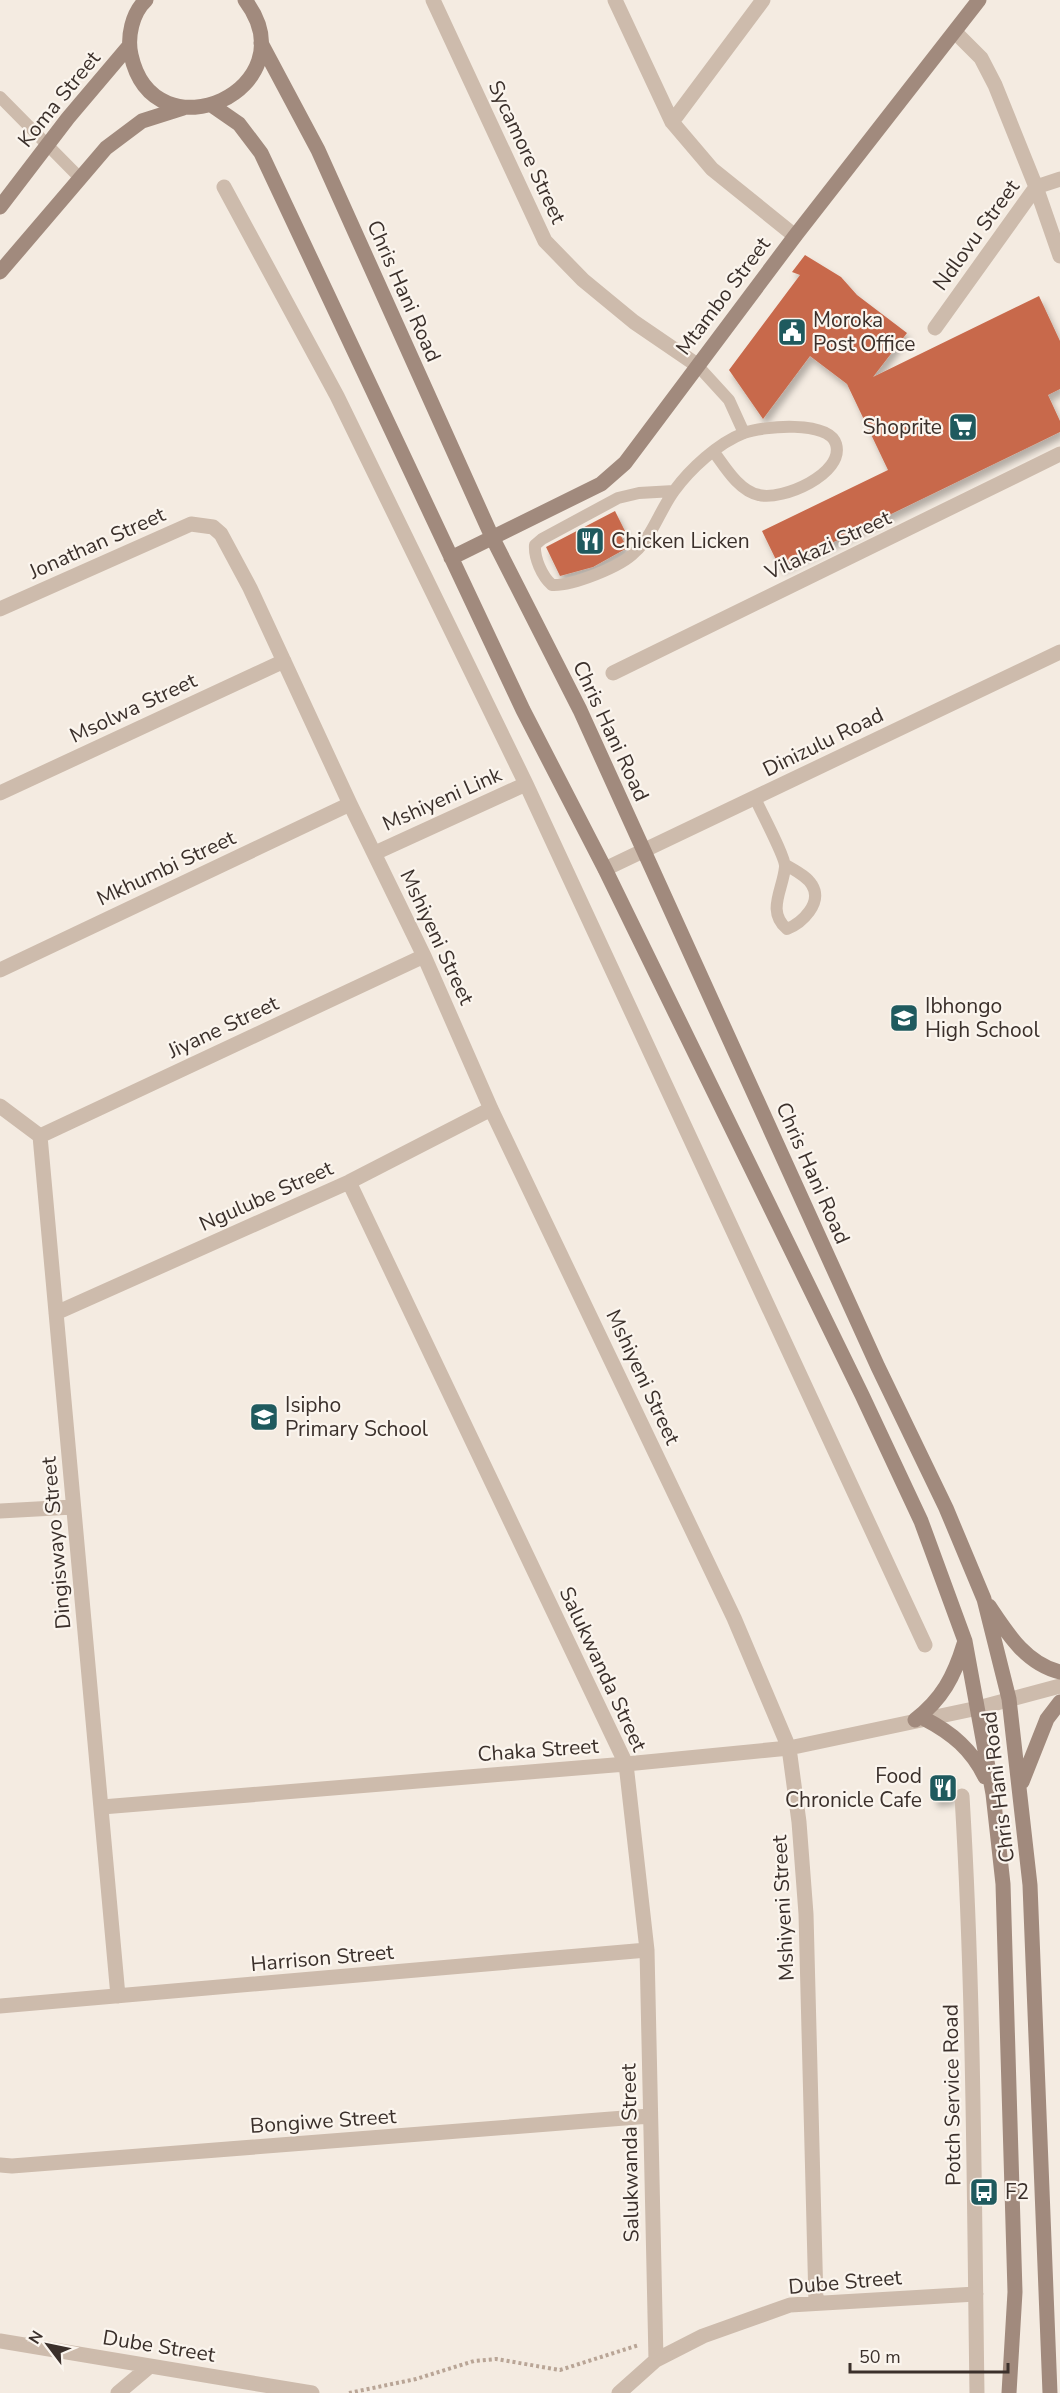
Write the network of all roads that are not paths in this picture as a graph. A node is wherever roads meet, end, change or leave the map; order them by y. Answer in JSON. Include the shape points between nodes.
{"nodes":[{"id":1,"x":146,"y":0,"type":"edge"},
{"id":2,"x":245,"y":0,"type":"edge"},
{"id":3,"x":433,"y":0,"type":"edge"},
{"id":4,"x":615,"y":0,"type":"edge"},
{"id":5,"x":763,"y":0,"type":"edge"},
{"id":6,"x":979,"y":0,"type":"edge"},
{"id":7,"x":955,"y":32,"type":"junction"},
{"id":8,"x":261,"y":44,"type":"junction"},
{"id":9,"x":129,"y":46,"type":"junction"},
{"id":10,"x":0,"y":97,"type":"edge"},
{"id":11,"x":213,"y":106,"type":"junction"},
{"id":12,"x":183,"y":108,"type":"junction"},
{"id":13,"x":672,"y":122,"type":"junction"},
{"id":14,"x":47,"y":146,"type":"junction"},
{"id":15,"x":80,"y":178,"type":"junction"},
{"id":16,"x":1060,"y":179,"type":"edge"},
{"id":17,"x":224,"y":187,"type":"dead end"},
{"id":18,"x":1036,"y":187,"type":"junction"},
{"id":19,"x":0,"y":207,"type":"edge"},
{"id":20,"x":795,"y":236,"type":"junction"},
{"id":21,"x":1060,"y":256,"type":"edge"},
{"id":22,"x":0,"y":272,"type":"edge"},
{"id":23,"x":935,"y":328,"type":"dead end"},
{"id":24,"x":697,"y":365,"type":"junction"},
{"id":25,"x":744,"y":433,"type":"junction"},
{"id":26,"x":714,"y":452,"type":"junction"},
{"id":27,"x":1060,"y":454,"type":"edge"},
{"id":28,"x":674,"y":491,"type":"junction"},
{"id":29,"x":213,"y":527,"type":"joint"},
{"id":30,"x":492,"y":537,"type":"junction"},
{"id":31,"x":451,"y":558,"type":"junction"},
{"id":32,"x":0,"y":609,"type":"edge"},
{"id":33,"x":1060,"y":652,"type":"edge"},
{"id":34,"x":284,"y":661,"type":"junction"},
{"id":35,"x":614,"y":673,"type":"dead end"},
{"id":36,"x":526,"y":784,"type":"junction"},
{"id":37,"x":0,"y":793,"type":"edge"},
{"id":38,"x":755,"y":798,"type":"junction"},
{"id":39,"x":350,"y":804,"type":"junction"},
{"id":40,"x":644,"y":851,"type":"junction"},
{"id":41,"x":375,"y":853,"type":"junction"},
{"id":42,"x":786,"y":865,"type":"junction"},
{"id":43,"x":605,"y":869,"type":"junction"},
{"id":44,"x":424,"y":956,"type":"junction"},
{"id":45,"x":0,"y":969,"type":"edge"},
{"id":46,"x":0,"y":1106,"type":"edge"},
{"id":47,"x":491,"y":1109,"type":"junction"},
{"id":48,"x":40,"y":1136,"type":"junction"},
{"id":49,"x":349,"y":1182,"type":"junction"},
{"id":50,"x":56,"y":1313,"type":"junction"},
{"id":51,"x":74,"y":1507,"type":"junction"},
{"id":52,"x":0,"y":1511,"type":"edge"},
{"id":53,"x":984,"y":1599,"type":"junction"},
{"id":54,"x":965,"y":1641,"type":"junction"},
{"id":55,"x":925,"y":1645,"type":"dead end"},
{"id":56,"x":1060,"y":1672,"type":"edge"},
{"id":57,"x":1060,"y":1686,"type":"edge"},
{"id":58,"x":1009,"y":1699,"type":"junction"},
{"id":59,"x":1060,"y":1702,"type":"edge"},
{"id":60,"x":978,"y":1708,"type":"junction"},
{"id":61,"x":920,"y":1719,"type":"junction"},
{"id":62,"x":789,"y":1748,"type":"junction"},
{"id":63,"x":626,"y":1764,"type":"junction"},
{"id":64,"x":1020,"y":1786,"type":"junction"},
{"id":65,"x":993,"y":1794,"type":"junction"},
{"id":66,"x":962,"y":1796,"type":"dead end"},
{"id":67,"x":102,"y":1807,"type":"junction"},
{"id":68,"x":647,"y":1950,"type":"junction"},
{"id":69,"x":118,"y":1996,"type":"junction"},
{"id":70,"x":0,"y":2006,"type":"edge"},
{"id":71,"x":650,"y":2116,"type":"junction"},
{"id":72,"x":0,"y":2165,"type":"edge"},
{"id":73,"x":976,"y":2294,"type":"junction"},
{"id":74,"x":816,"y":2302,"type":"junction"},
{"id":75,"x":0,"y":2341,"type":"edge"},
{"id":76,"x":1013,"y":2344,"type":"junction"},
{"id":77,"x":656,"y":2360,"type":"junction"},
{"id":78,"x":150,"y":2366,"type":"junction"},
{"id":79,"x":118,"y":2393,"type":"edge"},
{"id":80,"x":312,"y":2393,"type":"edge"},
{"id":81,"x":619,"y":2393,"type":"edge"},
{"id":82,"x":977,"y":2393,"type":"edge"},
{"id":83,"x":1004,"y":2393,"type":"edge"},
{"id":84,"x":1009,"y":2393,"type":"edge"},
{"id":85,"x":1050,"y":2393,"type":"edge"}],
"edges":[{"from":1,"to":9,"type":"main road","via":[[132,24]]},
{"from":2,"to":8,"type":"main road","name":"Chris Hani Road","via":[[259,26]]},
{"from":3,"to":24,"type":"street","name":"Sycamore Street","via":[[545,241],[609,301]]},
{"from":4,"to":13,"type":"street"},
{"from":5,"to":13,"type":"street"},
{"from":6,"to":7,"type":"main road","name":"Mtambo Street"},
{"from":7,"to":18,"type":"street","via":[[981,58]]},
{"from":7,"to":20,"type":"main road","name":"Mtambo Street"},
{"from":8,"to":11,"type":"main road","via":[[258,64],[247,82],[232,97]]},
{"from":8,"to":30,"type":"main road","name":"Chris Hani Road","via":[[318,150]]},
{"from":9,"to":12,"type":"main road","via":[[134,68],[146,86],[162,100]]},
{"from":9,"to":14,"type":"main road","name":"Koma Street"},
{"from":10,"to":14,"type":"lane"},
{"from":11,"to":12,"type":"main road"},
{"from":11,"to":31,"type":"main road","name":"Chris Hani Road","via":[[239,124],[261,153]]},
{"from":12,"to":15,"type":"main road","via":[[142,121],[106,148]]},
{"from":13,"to":20,"type":"street","via":[[712,169]]},
{"from":14,"to":15,"type":"lane"},
{"from":14,"to":19,"type":"main road","name":"Koma Street"},
{"from":15,"to":22,"type":"main road"},
{"from":16,"to":18,"type":"street","name":"Ndlovu Street"},
{"from":17,"to":36,"type":"street","via":[[337,396]]},
{"from":18,"to":21,"type":"street"},
{"from":18,"to":23,"type":"street","name":"Ndlovu Street"},
{"from":20,"to":24,"type":"main road","name":"Mtambo Street"},
{"from":24,"to":25,"type":"lane","via":[[729,400]]},
{"from":24,"to":30,"type":"main road","name":"Mtambo Street","via":[[625,463],[601,484]]},
{"from":25,"to":26,"type":"lane"},
{"from":25,"to":26,"type":"lane","via":[[812,427],[828,432],[836,443],[837,455],[829,470],[804,485],[782,495],[758,495],[740,484]]},
{"from":26,"to":28,"type":"lane"},
{"from":27,"to":35,"type":"street","name":"Vilakazi Street"},
{"from":28,"to":28,"type":"lane","via":[[618,498],[542,539],[535,545],[535,552],[546,579],[552,585],[568,584],[634,554]]},
{"from":29,"to":32,"type":"street","name":"Jonathan Street","via":[[191,524]]},
{"from":29,"to":34,"type":"street","name":"Mshiyeni Street","via":[[230,548]]},
{"from":30,"to":31,"type":"main road","name":"Mtambo Street"},
{"from":30,"to":40,"type":"main road","name":"Chris Hani Road","via":[[580,710]]},
{"from":31,"to":43,"type":"main road","name":"Chris Hani Road"},
{"from":33,"to":38,"type":"street","name":"Dinizulu Road"},
{"from":34,"to":37,"type":"street","name":"Msolwa Street"},
{"from":34,"to":39,"type":"street","name":"Mshiyeni Street"},
{"from":36,"to":41,"type":"street","name":"Mshiyeni Link"},
{"from":36,"to":55,"type":"street"},
{"from":38,"to":40,"type":"street","name":"Dinizulu Road"},
{"from":38,"to":42,"type":"lane"},
{"from":39,"to":41,"type":"street","name":"Mshiyeni Street"},
{"from":39,"to":45,"type":"street","name":"Mkhumbi Street"},
{"from":40,"to":43,"type":"street","name":"Dinizulu Road"},
{"from":40,"to":53,"type":"main road","name":"Chris Hani Road","via":[[946,1508]]},
{"from":41,"to":44,"type":"street","name":"Mshiyeni Street"},
{"from":42,"to":42,"type":"lane","via":[[812,885],[815,895],[814,905],[798,925],[787,929],[778,922],[776,912]]},
{"from":43,"to":54,"type":"main road","name":"Chris Hani Road","via":[[921,1521]]},
{"from":44,"to":47,"type":"street","name":"Mshiyeni Street"},
{"from":44,"to":48,"type":"street","name":"Jiyane Street"},
{"from":46,"to":48,"type":"street"},
{"from":47,"to":49,"type":"street","name":"Ngulube Street"},
{"from":47,"to":62,"type":"street","name":"Mshiyeni Street","via":[[734,1618]]},
{"from":48,"to":50,"type":"street","name":"Dingiswayo Street"},
{"from":49,"to":50,"type":"street","name":"Ngulube Street"},
{"from":49,"to":63,"type":"street","name":"Salukwanda Street"},
{"from":50,"to":51,"type":"street","name":"Dingiswayo Street"},
{"from":51,"to":52,"type":"street"},
{"from":51,"to":67,"type":"street","name":"Dingiswayo Street"},
{"from":53,"to":56,"type":"main road","via":[[1021,1650]]},
{"from":53,"to":58,"type":"main road","name":"Chris Hani Road"},
{"from":54,"to":60,"type":"main road","name":"Chris Hani Road"},
{"from":54,"to":61,"type":"main road","via":[[946,1689]]},
{"from":57,"to":58,"type":"street","name":"Chaka Street"},
{"from":58,"to":60,"type":"street","name":"Chaka Street"},
{"from":58,"to":64,"type":"main road","name":"Chris Hani Road"},
{"from":59,"to":64,"type":"main road","via":[[1047,1719]]},
{"from":60,"to":61,"type":"street","name":"Chaka Street"},
{"from":60,"to":65,"type":"main road","name":"Chris Hani Road"},
{"from":61,"to":62,"type":"street","name":"Chaka Street"},
{"from":61,"to":65,"type":"main road","via":[[943,1728],[965,1746],[979,1764]]},
{"from":62,"to":63,"type":"street","name":"Chaka Street"},
{"from":62,"to":74,"type":"street","name":"Mshiyeni Street","via":[[806,1914]]},
{"from":63,"to":67,"type":"street","name":"Chaka Street"},
{"from":63,"to":68,"type":"street","name":"Salukwanda Street"},
{"from":64,"to":85,"type":"main road","name":"Chris Hani Road","via":[[1030,1885]]},
{"from":65,"to":76,"type":"main road","name":"Chris Hani Road","via":[[1003,1884],[1015,2292]]},
{"from":66,"to":73,"type":"street","name":"Potch Service Road","via":[[970,1927]]},
{"from":67,"to":69,"type":"street","name":"Dingiswayo Street"},
{"from":68,"to":69,"type":"street","name":"Harrison Street"},
{"from":68,"to":71,"type":"street","name":"Salukwanda Street"},
{"from":69,"to":70,"type":"street","name":"Harrison Street"},
{"from":71,"to":72,"type":"street","name":"Bongiwe Street"},
{"from":71,"to":77,"type":"street","name":"Salukwanda Street"},
{"from":73,"to":74,"type":"street","name":"Dube Street"},
{"from":73,"to":82,"type":"street","name":"Potch Service Road"},
{"from":74,"to":77,"type":"street","name":"Dube Street","via":[[790,2305],[744,2320]]},
{"from":75,"to":78,"type":"street","name":"Dube Street"},
{"from":76,"to":83,"type":"main road"},
{"from":76,"to":84,"type":"main road","name":"Chris Hani Road"},
{"from":77,"to":81,"type":"street","name":"Dube Street"},
{"from":78,"to":79,"type":"street"},
{"from":78,"to":80,"type":"street","name":"Dube Street"}]}
